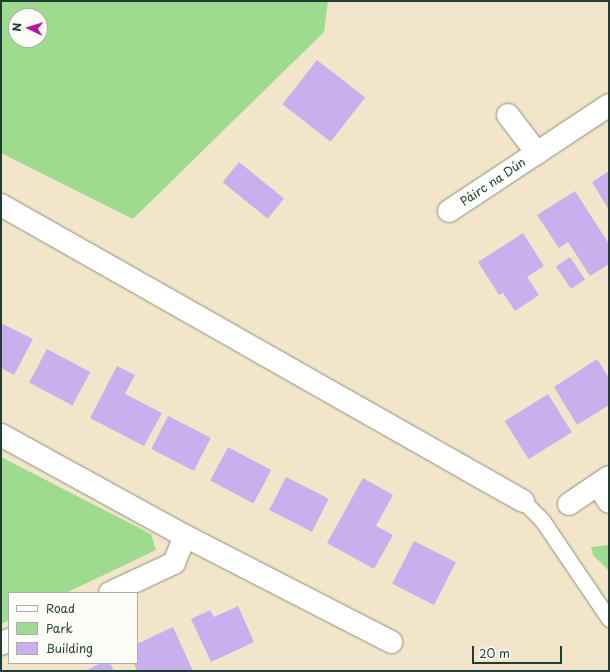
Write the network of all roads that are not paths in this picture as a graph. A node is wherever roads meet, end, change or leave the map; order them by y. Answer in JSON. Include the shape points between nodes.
{"nodes":[{"id":1,"x":609,"y":105,"type":"edge"},
{"id":2,"x":508,"y":115,"type":"dead end"},
{"id":3,"x":537,"y":153,"type":"junction"},
{"id":4,"x":1,"y":205,"type":"edge"},
{"id":5,"x":449,"y":211,"type":"dead end"},
{"id":6,"x":1,"y":435,"type":"edge"},
{"id":7,"x":605,"y":488,"type":"edge"},
{"id":8,"x":522,"y":501,"type":"joint"},
{"id":9,"x":569,"y":504,"type":"dead end"},
{"id":10,"x":185,"y":536,"type":"junction"},
{"id":11,"x":112,"y":592,"type":"edge"},
{"id":12,"x":609,"y":619,"type":"edge"},
{"id":13,"x":391,"y":642,"type":"dead end"}],
"edges":[{"from":1,"to":3,"type":"street","name":"Páirc na Dún"},
{"from":2,"to":3,"type":"street","name":"Páirc na Dún"},
{"from":3,"to":5,"type":"street","name":"Páirc na Dún"},
{"from":4,"to":8,"type":"street"},
{"from":6,"to":10,"type":"street"},
{"from":7,"to":9,"type":"street"},
{"from":8,"to":12,"type":"lane","via":[[542,520]]},
{"from":10,"to":11,"type":"street","via":[[174,563]]},
{"from":10,"to":13,"type":"street"}]}
